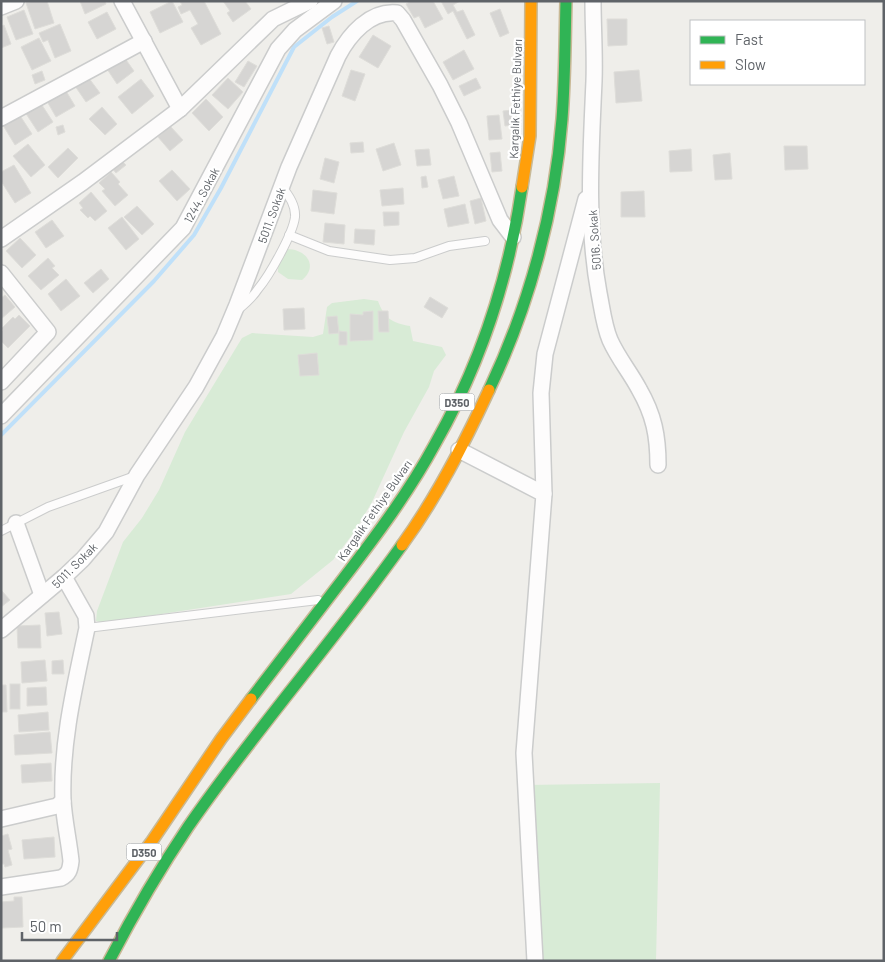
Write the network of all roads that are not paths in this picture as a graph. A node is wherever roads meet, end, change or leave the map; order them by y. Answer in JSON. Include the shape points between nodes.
{"nodes":[{"id":1,"x":16,"y":1,"type":"edge"},
{"id":2,"x":122,"y":1,"type":"edge"},
{"id":3,"x":310,"y":1,"type":"edge"},
{"id":4,"x":334,"y":1,"type":"edge"},
{"id":5,"x":531,"y":1,"type":"edge"},
{"id":6,"x":566,"y":1,"type":"edge"},
{"id":7,"x":593,"y":1,"type":"edge"},
{"id":8,"x":1,"y":7,"type":"edge"},
{"id":9,"x":144,"y":42,"type":"junction"},
{"id":10,"x":180,"y":109,"type":"junction"},
{"id":11,"x":1,"y":118,"type":"edge"},
{"id":12,"x":591,"y":180,"type":"junction"},
{"id":13,"x":281,"y":186,"type":"junction"},
{"id":14,"x":289,"y":235,"type":"junction"},
{"id":15,"x":513,"y":238,"type":"junction"},
{"id":16,"x":1,"y":239,"type":"edge"},
{"id":17,"x":485,"y":242,"type":"dead end"},
{"id":18,"x":1,"y":273,"type":"edge"},
{"id":19,"x":233,"y":316,"type":"junction"},
{"id":20,"x":1,"y":382,"type":"edge"},
{"id":21,"x":1,"y":416,"type":"edge"},
{"id":22,"x":459,"y":450,"type":"junction"},
{"id":23,"x":658,"y":465,"type":"dead end"},
{"id":24,"x":137,"y":475,"type":"junction"},
{"id":25,"x":544,"y":494,"type":"junction"},
{"id":26,"x":16,"y":523,"type":"junction"},
{"id":27,"x":1,"y":531,"type":"edge"},
{"id":28,"x":64,"y":577,"type":"junction"},
{"id":29,"x":42,"y":595,"type":"junction"},
{"id":30,"x":328,"y":599,"type":"junction"},
{"id":31,"x":87,"y":628,"type":"junction"},
{"id":32,"x":1,"y":630,"type":"edge"},
{"id":33,"x":63,"y":801,"type":"junction"},
{"id":34,"x":1,"y":819,"type":"edge"},
{"id":35,"x":1,"y":887,"type":"edge"},
{"id":36,"x":62,"y":961,"type":"edge"},
{"id":37,"x":109,"y":961,"type":"edge"},
{"id":38,"x":535,"y":961,"type":"edge"}],
"edges":[{"from":1,"to":8,"type":"street"},
{"from":2,"to":9,"type":"street"},
{"from":3,"to":10,"type":"street","via":[[273,19]]},
{"from":4,"to":21,"type":"street","name":"1244. Sokak","via":[[295,30],[278,49],[183,228]]},
{"from":5,"to":15,"type":"highway","name":"Kargalık Fethiye Bulvarı","number":"D350","via":[[530,136]]},
{"from":6,"to":22,"type":"highway","number":"D350","via":[[562,121],[540,248],[515,329],[485,402]]},
{"from":7,"to":12,"type":"street","name":"5016. Sokak"},
{"from":9,"to":10,"type":"street"},
{"from":9,"to":11,"type":"street"},
{"from":10,"to":16,"type":"street"},
{"from":12,"to":23,"type":"street","name":"5016. Sokak","via":[[592,236],[604,321],[609,339],[639,389],[655,425]]},
{"from":12,"to":25,"type":"street","via":[[545,354],[541,392]]},
{"from":13,"to":14,"type":"lane","via":[[290,196],[295,216]]},
{"from":13,"to":15,"type":"street","name":"5011. Sokak","via":[[346,40],[368,21],[389,12],[403,20],[440,85],[500,220]]},
{"from":13,"to":19,"type":"street","name":"5011. Sokak"},
{"from":14,"to":17,"type":"lane","via":[[329,251],[390,260],[415,258],[449,246]]},
{"from":14,"to":19,"type":"lane","via":[[259,288]]},
{"from":15,"to":30,"type":"highway","name":"Kargalık Fethiye Bulvarı","number":"D350","via":[[477,359],[435,445],[382,527]]},
{"from":18,"to":20,"type":"street","via":[[48,332]]},
{"from":19,"to":24,"type":"street","name":"5011. Sokak","via":[[211,362]]},
{"from":22,"to":25,"type":"street"},
{"from":22,"to":37,"type":"highway","number":"D350","via":[[416,525],[199,812],[152,884]]},
{"from":24,"to":26,"type":"lane","via":[[48,507]]},
{"from":24,"to":28,"type":"street","name":"5011. Sokak","via":[[106,532]]},
{"from":25,"to":38,"type":"street","via":[[524,753]]},
{"from":26,"to":27,"type":"lane"},
{"from":26,"to":29,"type":"street"},
{"from":28,"to":29,"type":"street","name":"5011. Sokak"},
{"from":28,"to":31,"type":"street","via":[[86,616]]},
{"from":29,"to":32,"type":"street","name":"5011. Sokak"},
{"from":30,"to":31,"type":"lane"},
{"from":30,"to":36,"type":"highway","name":"Kargalık Fethiye Bulvarı","number":"D350","via":[[221,739],[152,841]]},
{"from":31,"to":33,"type":"street","via":[[67,728]]},
{"from":33,"to":34,"type":"street","via":[[57,806]]},
{"from":33,"to":35,"type":"street","via":[[71,861],[67,875]]}]}
